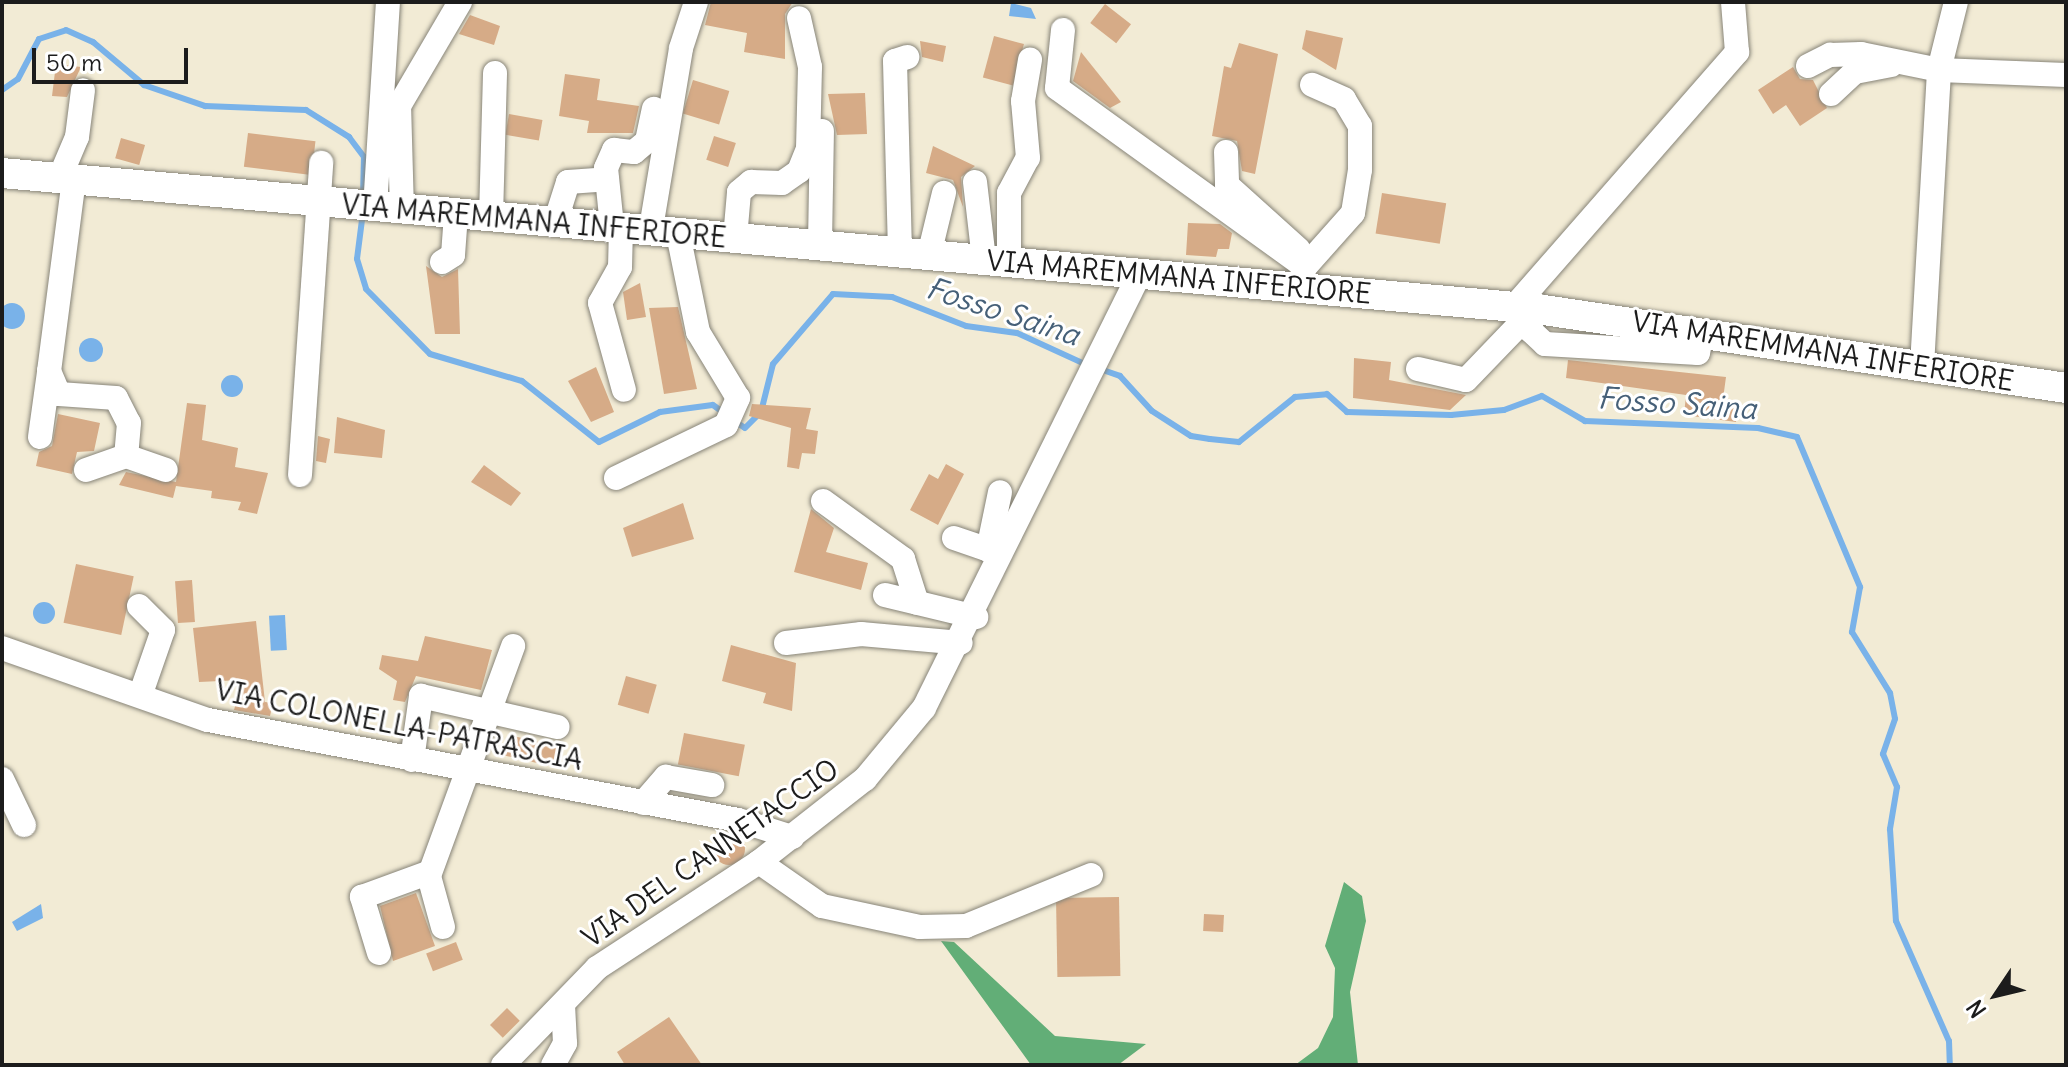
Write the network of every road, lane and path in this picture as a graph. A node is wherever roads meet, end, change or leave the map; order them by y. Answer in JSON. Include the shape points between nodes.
{"nodes":[{"id":1,"x":388,"y":2,"type":"edge"},
{"id":2,"x":460,"y":2,"type":"edge"},
{"id":3,"x":696,"y":2,"type":"edge"},
{"id":4,"x":1733,"y":2,"type":"edge"},
{"id":5,"x":1956,"y":2,"type":"edge"},
{"id":6,"x":799,"y":18,"type":"dead end"},
{"id":7,"x":1063,"y":30,"type":"dead end"},
{"id":8,"x":907,"y":57,"type":"dead end"},
{"id":9,"x":1030,"y":60,"type":"dead end"},
{"id":10,"x":1903,"y":62,"type":"junction"},
{"id":11,"x":1808,"y":66,"type":"dead end"},
{"id":12,"x":1939,"y":70,"type":"junction"},
{"id":13,"x":495,"y":73,"type":"dead end"},
{"id":14,"x":2066,"y":75,"type":"edge"},
{"id":15,"x":1312,"y":85,"type":"dead end"},
{"id":16,"x":83,"y":90,"type":"dead end"},
{"id":17,"x":1831,"y":94,"type":"dead end"},
{"id":18,"x":654,"y":109,"type":"dead end"},
{"id":19,"x":823,"y":112,"type":"dead end"},
{"id":20,"x":1226,"y":152,"type":"dead end"},
{"id":21,"x":321,"y":163,"type":"dead end"},
{"id":22,"x":2,"y":173,"type":"edge"},
{"id":23,"x":67,"y":178,"type":"junction"},
{"id":24,"x":607,"y":179,"type":"junction"},
{"id":25,"x":975,"y":182,"type":"dead end"},
{"id":26,"x":944,"y":193,"type":"dead end"},
{"id":27,"x":362,"y":207,"type":"junction"},
{"id":28,"x":456,"y":214,"type":"junction"},
{"id":29,"x":491,"y":217,"type":"junction"},
{"id":30,"x":555,"y":223,"type":"junction"},
{"id":31,"x":641,"y":229,"type":"junction"},
{"id":32,"x":735,"y":238,"type":"junction"},
{"id":33,"x":820,"y":243,"type":"junction"},
{"id":34,"x":914,"y":253,"type":"junction"},
{"id":35,"x":996,"y":261,"type":"junction"},
{"id":36,"x":442,"y":262,"type":"dead end"},
{"id":37,"x":1140,"y":272,"type":"junction"},
{"id":38,"x":1303,"y":273,"type":"junction"},
{"id":39,"x":1522,"y":308,"type":"junction"},
{"id":40,"x":1922,"y":366,"type":"junction"},
{"id":41,"x":1418,"y":369,"type":"dead end"},
{"id":42,"x":49,"y":371,"type":"junction"},
{"id":43,"x":2066,"y":388,"type":"edge"},
{"id":44,"x":624,"y":390,"type":"dead end"},
{"id":45,"x":40,"y":437,"type":"dead end"},
{"id":46,"x":126,"y":456,"type":"junction"},
{"id":47,"x":86,"y":470,"type":"dead end"},
{"id":48,"x":166,"y":470,"type":"dead end"},
{"id":49,"x":300,"y":475,"type":"dead end"},
{"id":50,"x":616,"y":478,"type":"dead end"},
{"id":51,"x":1000,"y":492,"type":"junction"},
{"id":52,"x":1032,"y":496,"type":"junction"},
{"id":53,"x":975,"y":499,"type":"dead end"},
{"id":54,"x":823,"y":501,"type":"dead end"},
{"id":55,"x":954,"y":538,"type":"dead end"},
{"id":56,"x":885,"y":595,"type":"dead end"},
{"id":57,"x":917,"y":603,"type":"junction"},
{"id":58,"x":139,"y":606,"type":"dead end"},
{"id":59,"x":976,"y":617,"type":"junction"},
{"id":60,"x":786,"y":643,"type":"dead end"},
{"id":61,"x":961,"y":643,"type":"junction"},
{"id":62,"x":513,"y":646,"type":"dead end"},
{"id":63,"x":2,"y":648,"type":"edge"},
{"id":64,"x":141,"y":693,"type":"junction"},
{"id":65,"x":493,"y":709,"type":"junction"},
{"id":66,"x":558,"y":727,"type":"dead end"},
{"id":67,"x":412,"y":760,"type":"junction"},
{"id":68,"x":464,"y":769,"type":"junction"},
{"id":69,"x":2,"y":779,"type":"edge"},
{"id":70,"x":712,"y":785,"type":"dead end"},
{"id":71,"x":643,"y":803,"type":"junction"},
{"id":72,"x":24,"y":825,"type":"dead end"},
{"id":73,"x":792,"y":837,"type":"junction"},
{"id":74,"x":759,"y":862,"type":"junction"},
{"id":75,"x":430,"y":872,"type":"junction"},
{"id":76,"x":1091,"y":875,"type":"dead end"},
{"id":77,"x":443,"y":927,"type":"dead end"},
{"id":78,"x":379,"y":953,"type":"dead end"},
{"id":79,"x":563,"y":1006,"type":"junction"},
{"id":80,"x":503,"y":1065,"type":"edge"},
{"id":81,"x":553,"y":1065,"type":"edge"}],
"edges":[{"from":1,"to":27,"type":"street"},
{"from":2,"to":27,"type":"street","via":[[399,106]]},
{"from":3,"to":31,"type":"street"},
{"from":4,"to":39,"type":"street","via":[[1737,52]]},
{"from":5,"to":12,"type":"street"},
{"from":6,"to":32,"type":"street","via":[[810,67],[808,149],[799,171],[782,183],[751,182],[739,192]]},
{"from":7,"to":38,"type":"street","via":[[1057,88]]},
{"from":8,"to":34,"type":"street","via":[[895,61]]},
{"from":9,"to":35,"type":"street","via":[[1023,101],[1028,158],[1009,193]]},
{"from":10,"to":11,"type":"street","via":[[1830,55]]},
{"from":10,"to":12,"type":"street"},
{"from":10,"to":17,"type":"street","via":[[1855,72]]},
{"from":12,"to":14,"type":"street"},
{"from":12,"to":40,"type":"street"},
{"from":13,"to":29,"type":"street"},
{"from":15,"to":38,"type":"street","via":[[1344,99],[1360,126],[1360,170],[1353,213]]},
{"from":16,"to":23,"type":"street"},
{"from":18,"to":24,"type":"street","via":[[647,141],[634,152],[614,150]]},
{"from":19,"to":33,"type":"street"},
{"from":20,"to":38,"type":"street","via":[[1227,185],[1268,214]]},
{"from":21,"to":27,"type":"street"},
{"from":22,"to":23,"type":"main road","name":"VIA MAREMMANA INFERIORE"},
{"from":23,"to":27,"type":"main road","name":"VIA MAREMMANA INFERIORE"},
{"from":23,"to":42,"type":"street"},
{"from":24,"to":30,"type":"street","via":[[568,182]]},
{"from":24,"to":31,"type":"street"},
{"from":25,"to":35,"type":"street"},
{"from":26,"to":34,"type":"street"},
{"from":27,"to":28,"type":"main road","name":"VIA MAREMMANA INFERIORE"},
{"from":27,"to":49,"type":"street"},
{"from":28,"to":29,"type":"main road","name":"VIA MAREMMANA INFERIORE"},
{"from":28,"to":36,"type":"street","via":[[453,255]]},
{"from":29,"to":30,"type":"main road","name":"VIA MAREMMANA INFERIORE"},
{"from":30,"to":31,"type":"main road","name":"VIA MAREMMANA INFERIORE"},
{"from":31,"to":32,"type":"main road","name":"VIA MAREMMANA INFERIORE"},
{"from":31,"to":44,"type":"street","via":[[600,303]]},
{"from":31,"to":50,"type":"street","via":[[738,398],[726,425]]},
{"from":32,"to":33,"type":"main road","name":"VIA MAREMMANA INFERIORE"},
{"from":33,"to":34,"type":"main road","name":"VIA MAREMMANA INFERIORE"},
{"from":34,"to":35,"type":"main road","name":"VIA MAREMMANA INFERIORE"},
{"from":35,"to":37,"type":"main road","name":"VIA MAREMMANA INFERIORE"},
{"from":37,"to":38,"type":"main road","name":"VIA MAREMMANA INFERIORE"},
{"from":37,"to":52,"type":"street","name":"VIA DEL CANNETACCIO"},
{"from":38,"to":39,"type":"main road","name":"VIA MAREMMANA INFERIORE"},
{"from":39,"to":40,"type":"main road","name":"VIA MAREMMANA INFERIORE"},
{"from":39,"to":41,"type":"street","via":[[1517,327],[1466,380]]},
{"from":40,"to":43,"type":"main road","name":"VIA MAREMMANA INFERIORE"},
{"from":42,"to":45,"type":"street"},
{"from":42,"to":46,"type":"street","via":[[59,394],[116,398],[129,423]]},
{"from":46,"to":47,"type":"street"},
{"from":46,"to":48,"type":"street"},
{"from":51,"to":52,"type":"street","via":[[1007,483]]},
{"from":51,"to":53,"type":"street"},
{"from":51,"to":55,"type":"street","via":[[988,550]]},
{"from":52,"to":59,"type":"street","name":"VIA DEL CANNETACCIO"},
{"from":54,"to":57,"type":"street","via":[[903,559]]},
{"from":56,"to":57,"type":"street"},
{"from":57,"to":59,"type":"street"},
{"from":58,"to":64,"type":"street","via":[[163,630]]},
{"from":59,"to":61,"type":"street","name":"VIA DEL CANNETACCIO"},
{"from":60,"to":61,"type":"street","via":[[861,634]]},
{"from":61,"to":73,"type":"street","name":"VIA DEL CANNETACCIO","via":[[924,708],[865,779]]},
{"from":62,"to":65,"type":"street"},
{"from":63,"to":64,"type":"street","name":"VIA COLONELLA-PATRASCIA"},
{"from":64,"to":67,"type":"street","name":"VIA COLONELLA-PATRASCIA","via":[[208,720]]},
{"from":65,"to":66,"type":"street"},
{"from":65,"to":67,"type":"street","via":[[421,696]]},
{"from":65,"to":68,"type":"street"},
{"from":67,"to":68,"type":"street","name":"VIA COLONELLA-PATRASCIA"},
{"from":68,"to":71,"type":"street","name":"VIA COLONELLA-PATRASCIA"},
{"from":68,"to":75,"type":"street"},
{"from":69,"to":72,"type":"street"},
{"from":70,"to":71,"type":"street","via":[[666,777]]},
{"from":71,"to":73,"type":"street","name":"VIA COLONELLA-PATRASCIA"},
{"from":73,"to":74,"type":"street","name":"VIA DEL CANNETACCIO"},
{"from":74,"to":76,"type":"street","via":[[822,906],[920,927],[966,926]]},
{"from":74,"to":79,"type":"street","name":"VIA DEL CANNETACCIO","via":[[597,968]]},
{"from":75,"to":77,"type":"street"},
{"from":75,"to":78,"type":"street","via":[[362,897]]},
{"from":79,"to":80,"type":"street","name":"VIA DEL CANNETACCIO"},
{"from":79,"to":81,"type":"street","via":[[565,1043]]}]}
